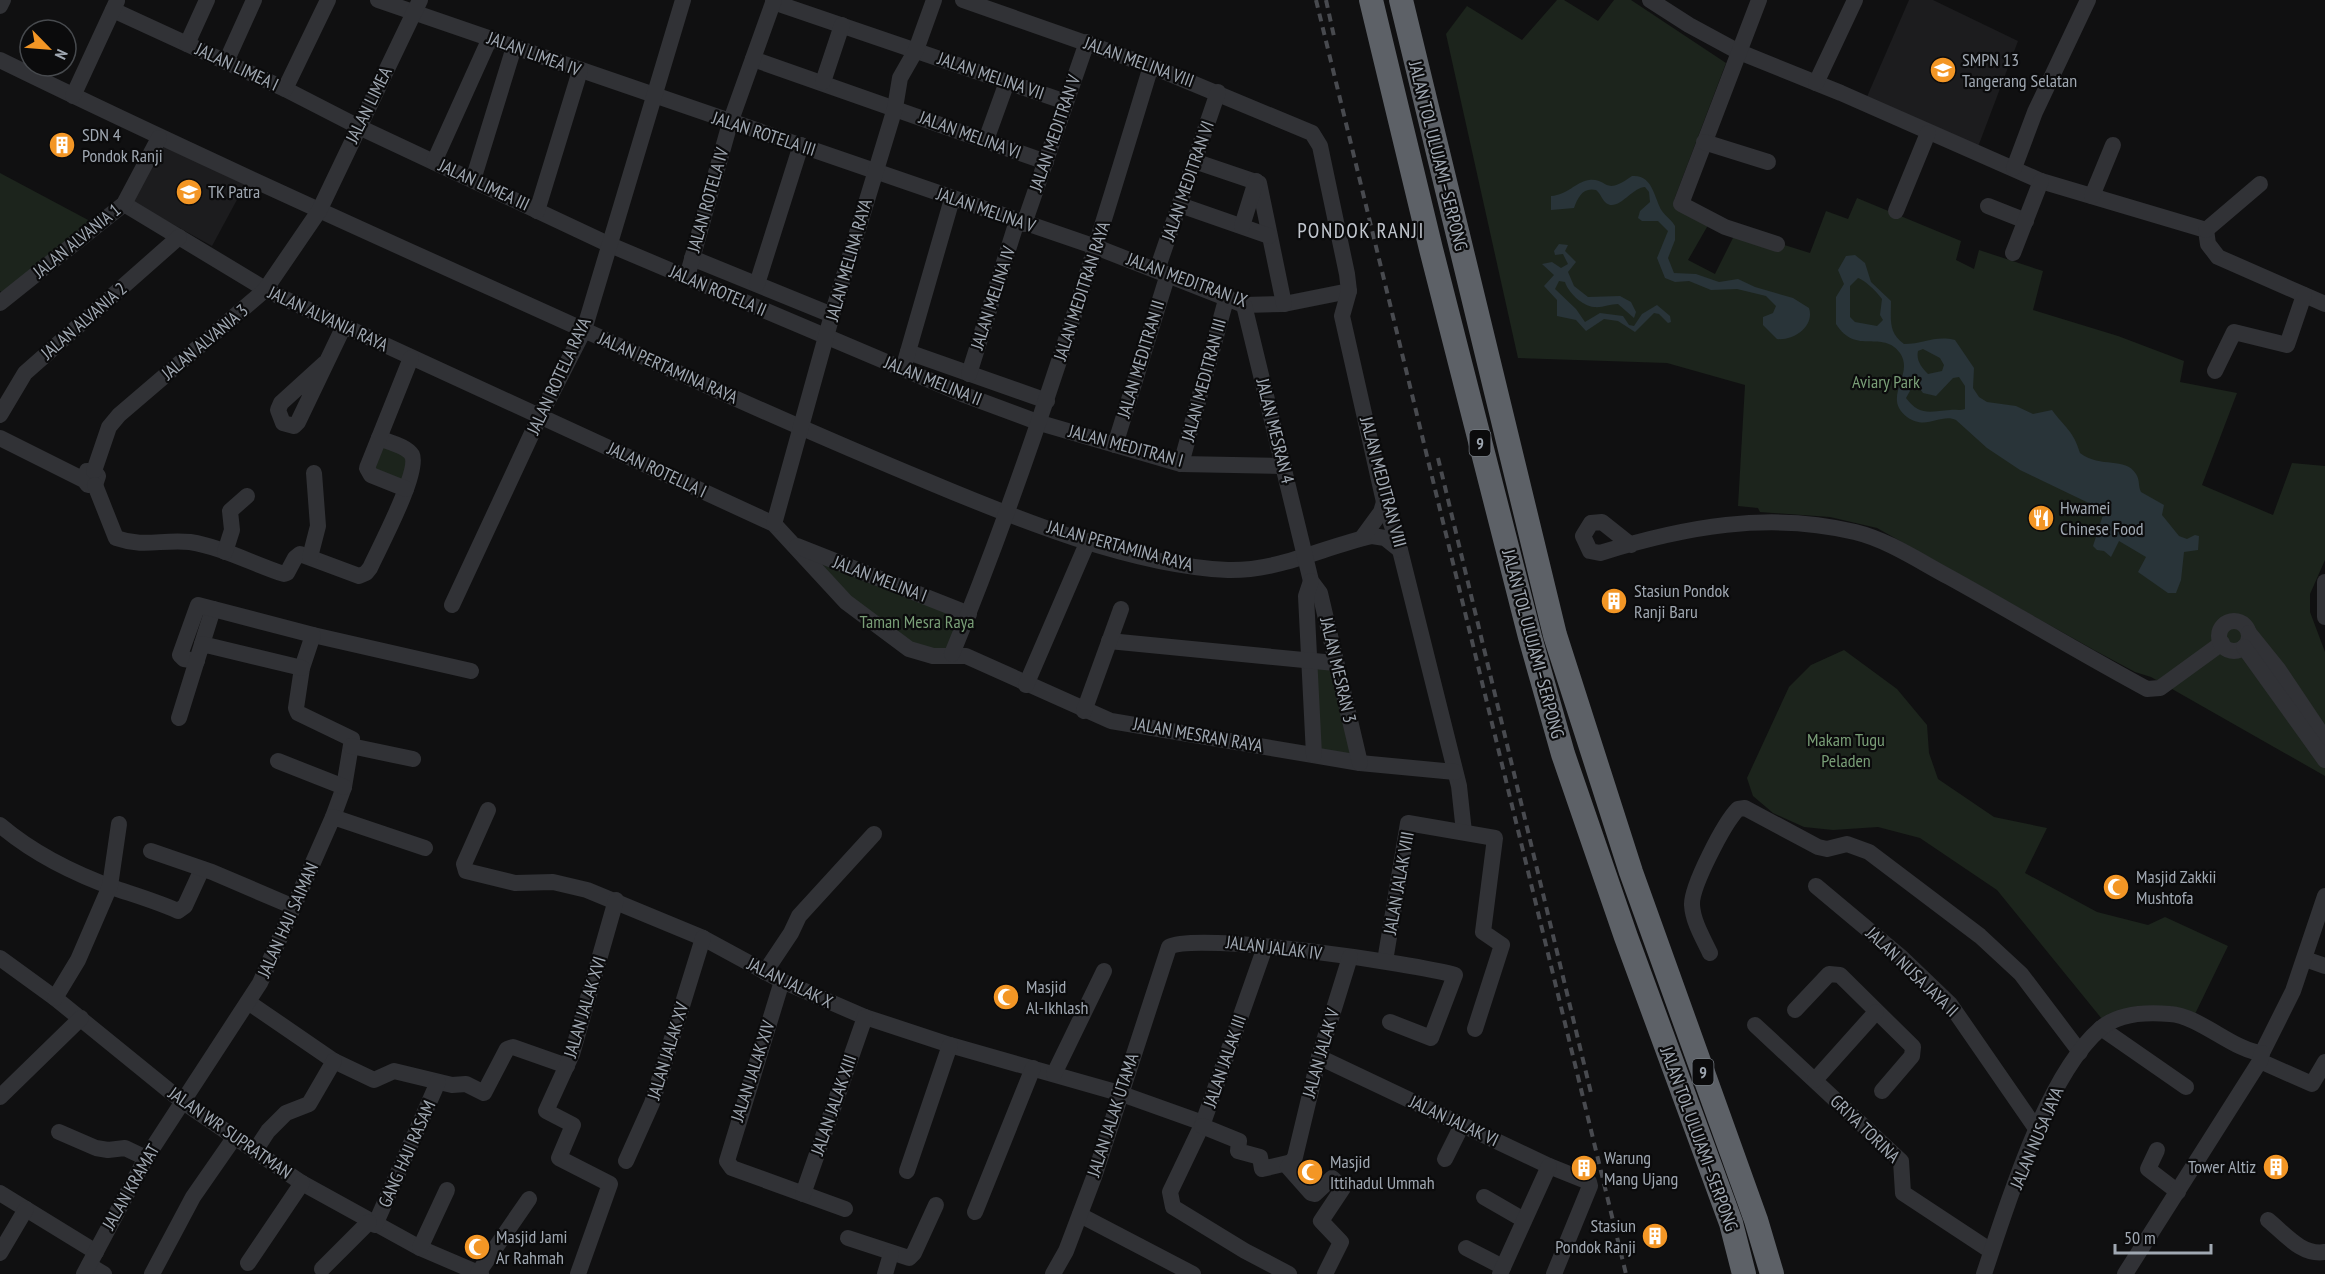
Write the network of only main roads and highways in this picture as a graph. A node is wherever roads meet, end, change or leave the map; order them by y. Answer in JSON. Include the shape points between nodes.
{"nodes":[{"id":1,"x":1371,"y":0,"type":"edge"},
{"id":2,"x":1401,"y":0,"type":"edge"},
{"id":3,"x":1744,"y":1274,"type":"edge"},
{"id":4,"x":1772,"y":1274,"type":"edge"}],
"edges":[{"from":1,"to":3,"type":"highway","name":"JALAN TOL ULUJAMI–SERPONG","number":"9","via":[[1436,272],[1560,743],[1626,938],[1731,1223]]},
{"from":2,"to":4,"type":"highway","name":"JALAN TOL ULUJAMI–SERPONG","number":"9","via":[[1556,635],[1631,872]]}]}
